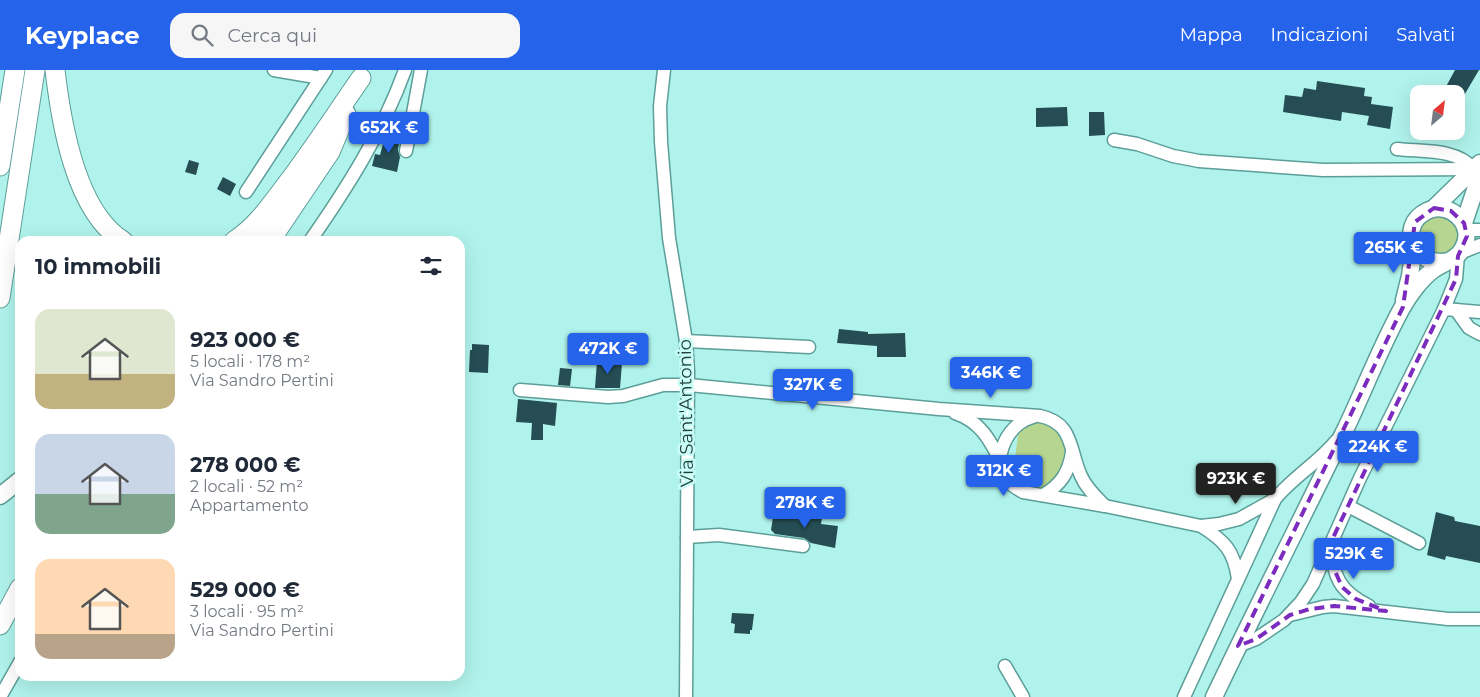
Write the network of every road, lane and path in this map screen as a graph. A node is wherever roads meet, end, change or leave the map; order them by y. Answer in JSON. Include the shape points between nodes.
{"nodes":[{"id":1,"x":15,"y":70,"type":"edge"},
{"id":2,"x":35,"y":70,"type":"edge"},
{"id":3,"x":55,"y":70,"type":"edge"},
{"id":4,"x":274,"y":70,"type":"edge"},
{"id":5,"x":405,"y":70,"type":"edge"},
{"id":6,"x":422,"y":70,"type":"edge"},
{"id":7,"x":664,"y":70,"type":"edge"},
{"id":8,"x":323,"y":74,"type":"edge"},
{"id":9,"x":363,"y":74,"type":"edge"},
{"id":10,"x":6,"y":122,"type":"junction"},
{"id":11,"x":1114,"y":140,"type":"dead end"},
{"id":12,"x":0,"y":146,"type":"edge"},
{"id":13,"x":1397,"y":150,"type":"dead end"},
{"id":14,"x":406,"y":152,"type":"dead end"},
{"id":15,"x":0,"y":166,"type":"edge"},
{"id":16,"x":1478,"y":169,"type":"edge"},
{"id":17,"x":246,"y":192,"type":"dead end"},
{"id":18,"x":1434,"y":208,"type":"junction"},
{"id":19,"x":1470,"y":228,"type":"edge"},
{"id":20,"x":116,"y":236,"type":"edge"},
{"id":21,"x":241,"y":236,"type":"edge"},
{"id":22,"x":260,"y":236,"type":"edge"},
{"id":23,"x":273,"y":236,"type":"edge"},
{"id":24,"x":313,"y":236,"type":"edge"},
{"id":25,"x":1414,"y":245,"type":"junction"},
{"id":26,"x":1480,"y":245,"type":"edge"},
{"id":27,"x":1456,"y":256,"type":"junction"},
{"id":28,"x":0,"y":298,"type":"edge"},
{"id":29,"x":1403,"y":307,"type":"junction"},
{"id":30,"x":1450,"y":310,"type":"junction"},
{"id":31,"x":1480,"y":312,"type":"edge"},
{"id":32,"x":1480,"y":334,"type":"edge"},
{"id":33,"x":686,"y":342,"type":"junction"},
{"id":34,"x":808,"y":347,"type":"dead end"},
{"id":35,"x":689,"y":385,"type":"junction"},
{"id":36,"x":520,"y":390,"type":"dead end"},
{"id":37,"x":939,"y":409,"type":"junction"},
{"id":38,"x":1040,"y":416,"type":"junction"},
{"id":39,"x":1346,"y":427,"type":"junction"},
{"id":40,"x":1072,"y":449,"type":"junction"},
{"id":41,"x":1001,"y":462,"type":"junction"},
{"id":42,"x":15,"y":485,"type":"edge"},
{"id":43,"x":1043,"y":495,"type":"junction"},
{"id":44,"x":0,"y":496,"type":"edge"},
{"id":45,"x":1275,"y":499,"type":"junction"},
{"id":46,"x":1105,"y":506,"type":"junction"},
{"id":47,"x":1348,"y":506,"type":"junction"},
{"id":48,"x":1201,"y":526,"type":"junction"},
{"id":49,"x":688,"y":537,"type":"junction"},
{"id":50,"x":1332,"y":542,"type":"junction"},
{"id":51,"x":1419,"y":543,"type":"dead end"},
{"id":52,"x":803,"y":546,"type":"dead end"},
{"id":53,"x":1238,"y":579,"type":"junction"},
{"id":54,"x":15,"y":597,"type":"edge"},
{"id":55,"x":1386,"y":611,"type":"junction"},
{"id":56,"x":1290,"y":614,"type":"junction"},
{"id":57,"x":1480,"y":619,"type":"edge"},
{"id":58,"x":0,"y":625,"type":"edge"},
{"id":59,"x":1238,"y":646,"type":"junction"},
{"id":60,"x":1005,"y":666,"type":"dead end"},
{"id":61,"x":15,"y":671,"type":"edge"},
{"id":62,"x":0,"y":697,"type":"edge"},
{"id":63,"x":686,"y":697,"type":"edge"},
{"id":64,"x":1023,"y":697,"type":"edge"},
{"id":65,"x":1184,"y":697,"type":"edge"},
{"id":66,"x":1214,"y":697,"type":"edge"}],
"edges":[{"from":1,"to":10,"type":"highway"},
{"from":2,"to":28,"type":"highway"},
{"from":3,"to":20,"type":"highway","via":[[64,128],[78,178],[99,219]]},
{"from":4,"to":8,"type":"street"},
{"from":5,"to":24,"type":"street","via":[[374,138]]},
{"from":6,"to":14,"type":"street"},
{"from":7,"to":33,"type":"street","name":"Via Sant'Antonio","via":[[661,142],[670,245]]},
{"from":8,"to":17,"type":"street"},
{"from":9,"to":21,"type":"highway","via":[[293,176],[268,209]]},
{"from":9,"to":22,"type":"main road","via":[[326,141]]},
{"from":9,"to":23,"type":"highway","via":[[330,152]]},
{"from":10,"to":12,"type":"highway"},
{"from":10,"to":15,"type":"highway"},
{"from":11,"to":16,"type":"street","via":[[1199,161],[1323,170]]},
{"from":13,"to":16,"type":"street","via":[[1450,154]]},
{"from":16,"to":18,"type":"main road"},
{"from":16,"to":19,"type":"main road"},
{"from":18,"to":19,"type":"main road","via":[[1451,211]]},
{"from":18,"to":25,"type":"main road","via":[[1415,222]]},
{"from":19,"to":27,"type":"main road"},
{"from":25,"to":27,"type":"main road","via":[[1417,252],[1435,262]]},
{"from":25,"to":29,"type":"main road"},
{"from":26,"to":27,"type":"street"},
{"from":27,"to":29,"type":"main road","via":[[1422,281]]},
{"from":27,"to":30,"type":"street","via":[[1456,279]]},
{"from":29,"to":39,"type":"main road"},
{"from":30,"to":31,"type":"street"},
{"from":30,"to":32,"type":"street"},
{"from":30,"to":47,"type":"street"},
{"from":33,"to":34,"type":"street"},
{"from":33,"to":35,"type":"street","name":"Via Sant'Antonio"},
{"from":35,"to":36,"type":"street","via":[[663,385],[623,396]]},
{"from":35,"to":37,"type":"street"},
{"from":35,"to":49,"type":"street","name":"Via Sant'Antonio"},
{"from":37,"to":38,"type":"street"},
{"from":37,"to":41,"type":"street","via":[[963,416],[981,428]]},
{"from":38,"to":40,"type":"street","via":[[1061,426]]},
{"from":38,"to":41,"type":"street","via":[[1027,418],[1014,426]]},
{"from":39,"to":45,"type":"street","via":[[1332,446]]},
{"from":39,"to":59,"type":"main road"},
{"from":40,"to":43,"type":"street","via":[[1070,466],[1064,477]]},
{"from":40,"to":46,"type":"street","via":[[1082,478]]},
{"from":41,"to":43,"type":"street","via":[[1005,478],[1015,487],[1023,492]]},
{"from":42,"to":44,"type":"main road"},
{"from":43,"to":46,"type":"street"},
{"from":45,"to":48,"type":"street","via":[[1233,521]]},
{"from":45,"to":53,"type":"street"},
{"from":46,"to":48,"type":"street"},
{"from":47,"to":50,"type":"street"},
{"from":47,"to":51,"type":"street"},
{"from":48,"to":53,"type":"street","via":[[1231,552]]},
{"from":49,"to":52,"type":"street","via":[[719,535]]},
{"from":49,"to":63,"type":"street","name":"Via Sant'Antonio"},
{"from":50,"to":55,"type":"street","via":[[1335,571],[1342,587],[1356,599]]},
{"from":50,"to":56,"type":"street","via":[[1313,584]]},
{"from":53,"to":65,"type":"street"},
{"from":54,"to":58,"type":"highway"},
{"from":55,"to":56,"type":"street","via":[[1329,606]]},
{"from":55,"to":57,"type":"street","via":[[1448,619]]},
{"from":56,"to":59,"type":"street","via":[[1262,635]]},
{"from":59,"to":66,"type":"main road"},
{"from":60,"to":64,"type":"street"},
{"from":61,"to":62,"type":"street"}]}
